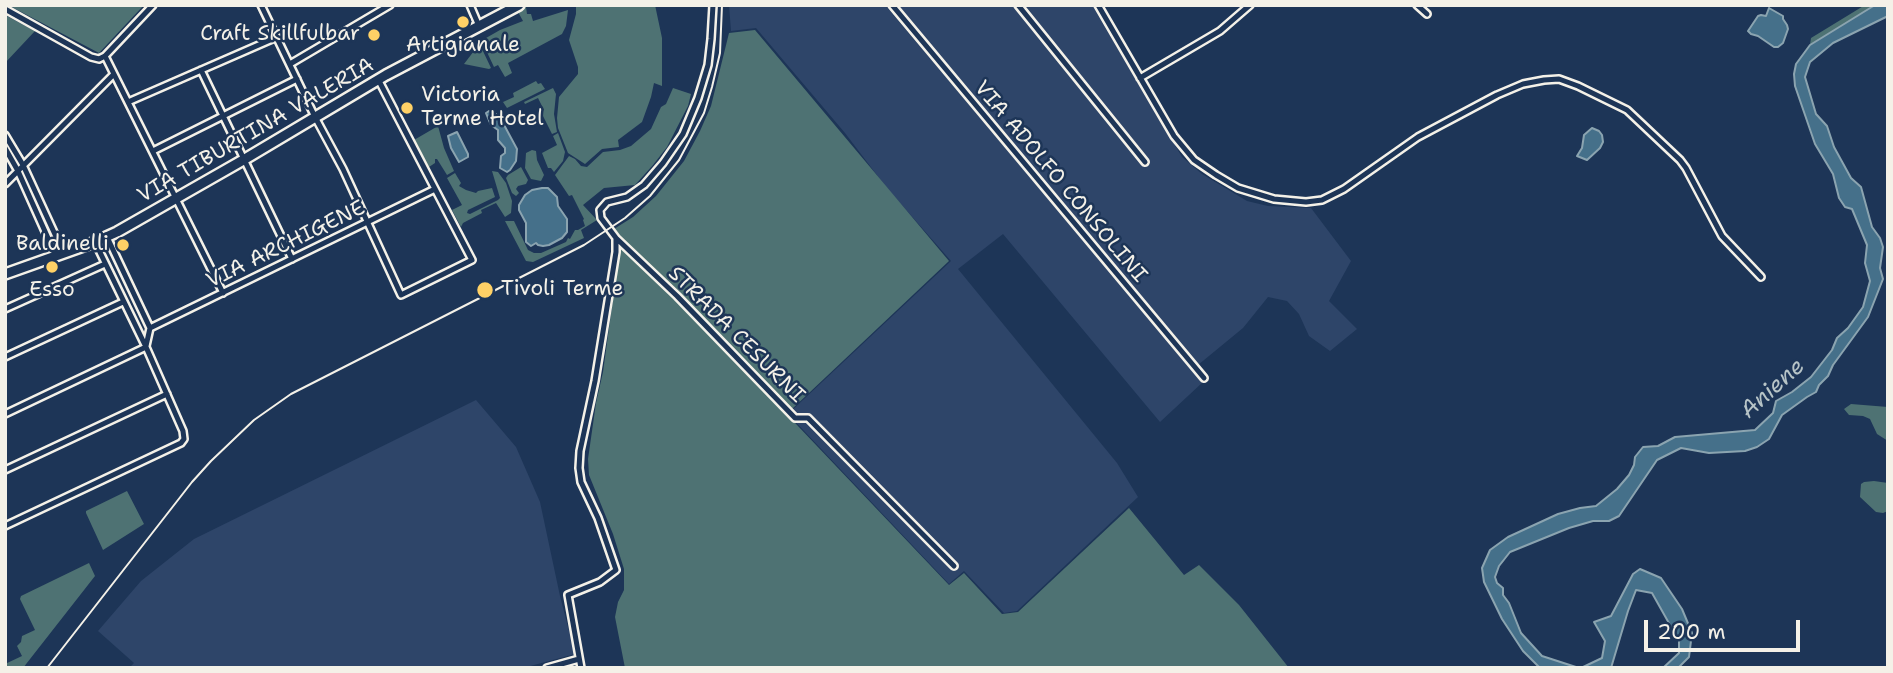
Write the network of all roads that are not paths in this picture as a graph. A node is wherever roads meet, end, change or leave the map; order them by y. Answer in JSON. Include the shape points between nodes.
{"nodes":[{"id":1,"x":153,"y":5,"type":"edge"},
{"id":2,"x":261,"y":5,"type":"edge"},
{"id":3,"x":390,"y":5,"type":"edge"},
{"id":4,"x":470,"y":5,"type":"edge"},
{"id":5,"x":519,"y":5,"type":"edge"},
{"id":6,"x":713,"y":5,"type":"edge"},
{"id":7,"x":892,"y":5,"type":"edge"},
{"id":8,"x":1018,"y":5,"type":"edge"},
{"id":9,"x":1098,"y":5,"type":"edge"},
{"id":10,"x":1250,"y":5,"type":"edge"},
{"id":11,"x":1417,"y":5,"type":"edge"},
{"id":12,"x":5,"y":9,"type":"edge"},
{"id":13,"x":1427,"y":14,"type":"dead end"},
{"id":14,"x":479,"y":26,"type":"junction"},
{"id":15,"x":277,"y":37,"type":"junction"},
{"id":16,"x":105,"y":56,"type":"junction"},
{"id":17,"x":90,"y":57,"type":"junction"},
{"id":18,"x":290,"y":64,"type":"junction"},
{"id":19,"x":201,"y":70,"type":"junction"},
{"id":20,"x":112,"y":71,"type":"junction"},
{"id":21,"x":297,"y":79,"type":"junction"},
{"id":22,"x":378,"y":79,"type":"junction"},
{"id":23,"x":1140,"y":79,"type":"junction"},
{"id":24,"x":128,"y":102,"type":"junction"},
{"id":25,"x":223,"y":116,"type":"junction"},
{"id":26,"x":315,"y":117,"type":"junction"},
{"id":27,"x":5,"y":135,"type":"edge"},
{"id":28,"x":5,"y":148,"type":"edge"},
{"id":29,"x":153,"y":151,"type":"junction"},
{"id":30,"x":245,"y":159,"type":"junction"},
{"id":31,"x":1145,"y":162,"type":"dead end"},
{"id":32,"x":23,"y":165,"type":"junction"},
{"id":33,"x":18,"y":171,"type":"junction"},
{"id":34,"x":5,"y":184,"type":"edge"},
{"id":35,"x":435,"y":190,"type":"junction"},
{"id":36,"x":175,"y":199,"type":"junction"},
{"id":37,"x":368,"y":223,"type":"junction"},
{"id":38,"x":107,"y":237,"type":"junction"},
{"id":39,"x":616,"y":238,"type":"junction"},
{"id":40,"x":95,"y":242,"type":"junction"},
{"id":41,"x":60,"y":255,"type":"junction"},
{"id":42,"x":292,"y":259,"type":"junction"},
{"id":43,"x":105,"y":264,"type":"junction"},
{"id":44,"x":5,"y":275,"type":"edge"},
{"id":45,"x":1761,"y":277,"type":"dead end"},
{"id":46,"x":223,"y":293,"type":"junction"},
{"id":47,"x":123,"y":302,"type":"junction"},
{"id":48,"x":5,"y":309,"type":"edge"},
{"id":49,"x":150,"y":328,"type":"junction"},
{"id":50,"x":146,"y":347,"type":"junction"},
{"id":51,"x":5,"y":357,"type":"edge"},
{"id":52,"x":1204,"y":378,"type":"dead end"},
{"id":53,"x":167,"y":394,"type":"junction"},
{"id":54,"x":5,"y":414,"type":"edge"},
{"id":55,"x":5,"y":470,"type":"edge"},
{"id":56,"x":5,"y":526,"type":"edge"},
{"id":57,"x":954,"y":566,"type":"dead end"},
{"id":58,"x":579,"y":659,"type":"junction"},
{"id":59,"x":547,"y":668,"type":"edge"},
{"id":60,"x":581,"y":668,"type":"edge"}],
"edges":[{"from":1,"to":16,"type":"street"},
{"from":2,"to":15,"type":"street"},
{"from":3,"to":18,"type":"street"},
{"from":4,"to":14,"type":"street"},
{"from":5,"to":14,"type":"main road","name":"VIA TIBURTINA VALERIA"},
{"from":6,"to":39,"type":"street","name":"STRADA CESURNI","via":[[708,65],[688,125],[644,185],[600,210]]},
{"from":7,"to":52,"type":"street","name":"VIA ADOLFO CONSOLINI"},
{"from":8,"to":31,"type":"street"},
{"from":9,"to":23,"type":"street"},
{"from":10,"to":23,"type":"street","via":[[1223,29]]},
{"from":11,"to":13,"type":"street"},
{"from":12,"to":17,"type":"street"},
{"from":14,"to":22,"type":"main road","name":"VIA TIBURTINA VALERIA"},
{"from":15,"to":18,"type":"street"},
{"from":15,"to":19,"type":"street"},
{"from":16,"to":17,"type":"street"},
{"from":16,"to":20,"type":"street"},
{"from":17,"to":20,"type":"street"},
{"from":18,"to":21,"type":"street"},
{"from":19,"to":24,"type":"street"},
{"from":19,"to":25,"type":"street"},
{"from":20,"to":24,"type":"street"},
{"from":20,"to":32,"type":"street"},
{"from":21,"to":25,"type":"street"},
{"from":21,"to":26,"type":"street"},
{"from":22,"to":26,"type":"main road","name":"VIA TIBURTINA VALERIA"},
{"from":22,"to":35,"type":"street"},
{"from":23,"to":45,"type":"street","via":[[1174,136],[1209,171],[1253,194],[1303,202],[1335,194],[1418,138],[1500,94],[1544,79],[1564,81],[1627,110],[1680,160],[1722,236]]},
{"from":24,"to":29,"type":"street"},
{"from":25,"to":29,"type":"street"},
{"from":25,"to":30,"type":"street"},
{"from":26,"to":30,"type":"main road","name":"VIA TIBURTINA VALERIA"},
{"from":26,"to":37,"type":"street"},
{"from":27,"to":32,"type":"street"},
{"from":28,"to":33,"type":"street"},
{"from":29,"to":36,"type":"street"},
{"from":30,"to":36,"type":"main road","name":"VIA TIBURTINA VALERIA"},
{"from":30,"to":42,"type":"street"},
{"from":32,"to":33,"type":"street"},
{"from":32,"to":41,"type":"street"},
{"from":33,"to":34,"type":"street"},
{"from":33,"to":41,"type":"street"},
{"from":35,"to":37,"type":"street","name":"VIA ARCHIGENE"},
{"from":35,"to":37,"type":"street","via":[[472,260],[401,295]]},
{"from":36,"to":38,"type":"main road","name":"VIA TIBURTINA VALERIA"},
{"from":36,"to":46,"type":"street"},
{"from":37,"to":42,"type":"street","name":"VIA ARCHIGENE"},
{"from":38,"to":40,"type":"main road","name":"VIA TIBURTINA VALERIA"},
{"from":38,"to":49,"type":"street"},
{"from":39,"to":57,"type":"street","name":"STRADA CESURNI","via":[[795,418],[808,418]]},
{"from":39,"to":58,"type":"street","via":[[579,468],[616,570],[568,595]]},
{"from":40,"to":41,"type":"main road","name":"VIA TIBURTINA VALERIA"},
{"from":40,"to":43,"type":"street"},
{"from":41,"to":44,"type":"main road","name":"VIA TIBURTINA VALERIA"},
{"from":42,"to":46,"type":"street","name":"VIA ARCHIGENE"},
{"from":43,"to":47,"type":"street"},
{"from":43,"to":48,"type":"street"},
{"from":46,"to":49,"type":"street","name":"VIA ARCHIGENE"},
{"from":47,"to":50,"type":"street"},
{"from":47,"to":51,"type":"street"},
{"from":49,"to":50,"type":"street"},
{"from":50,"to":53,"type":"street"},
{"from":50,"to":54,"type":"street"},
{"from":53,"to":55,"type":"street"},
{"from":53,"to":56,"type":"street","via":[[183,431],[181,443]]},
{"from":58,"to":59,"type":"street"},
{"from":58,"to":60,"type":"street"}]}
